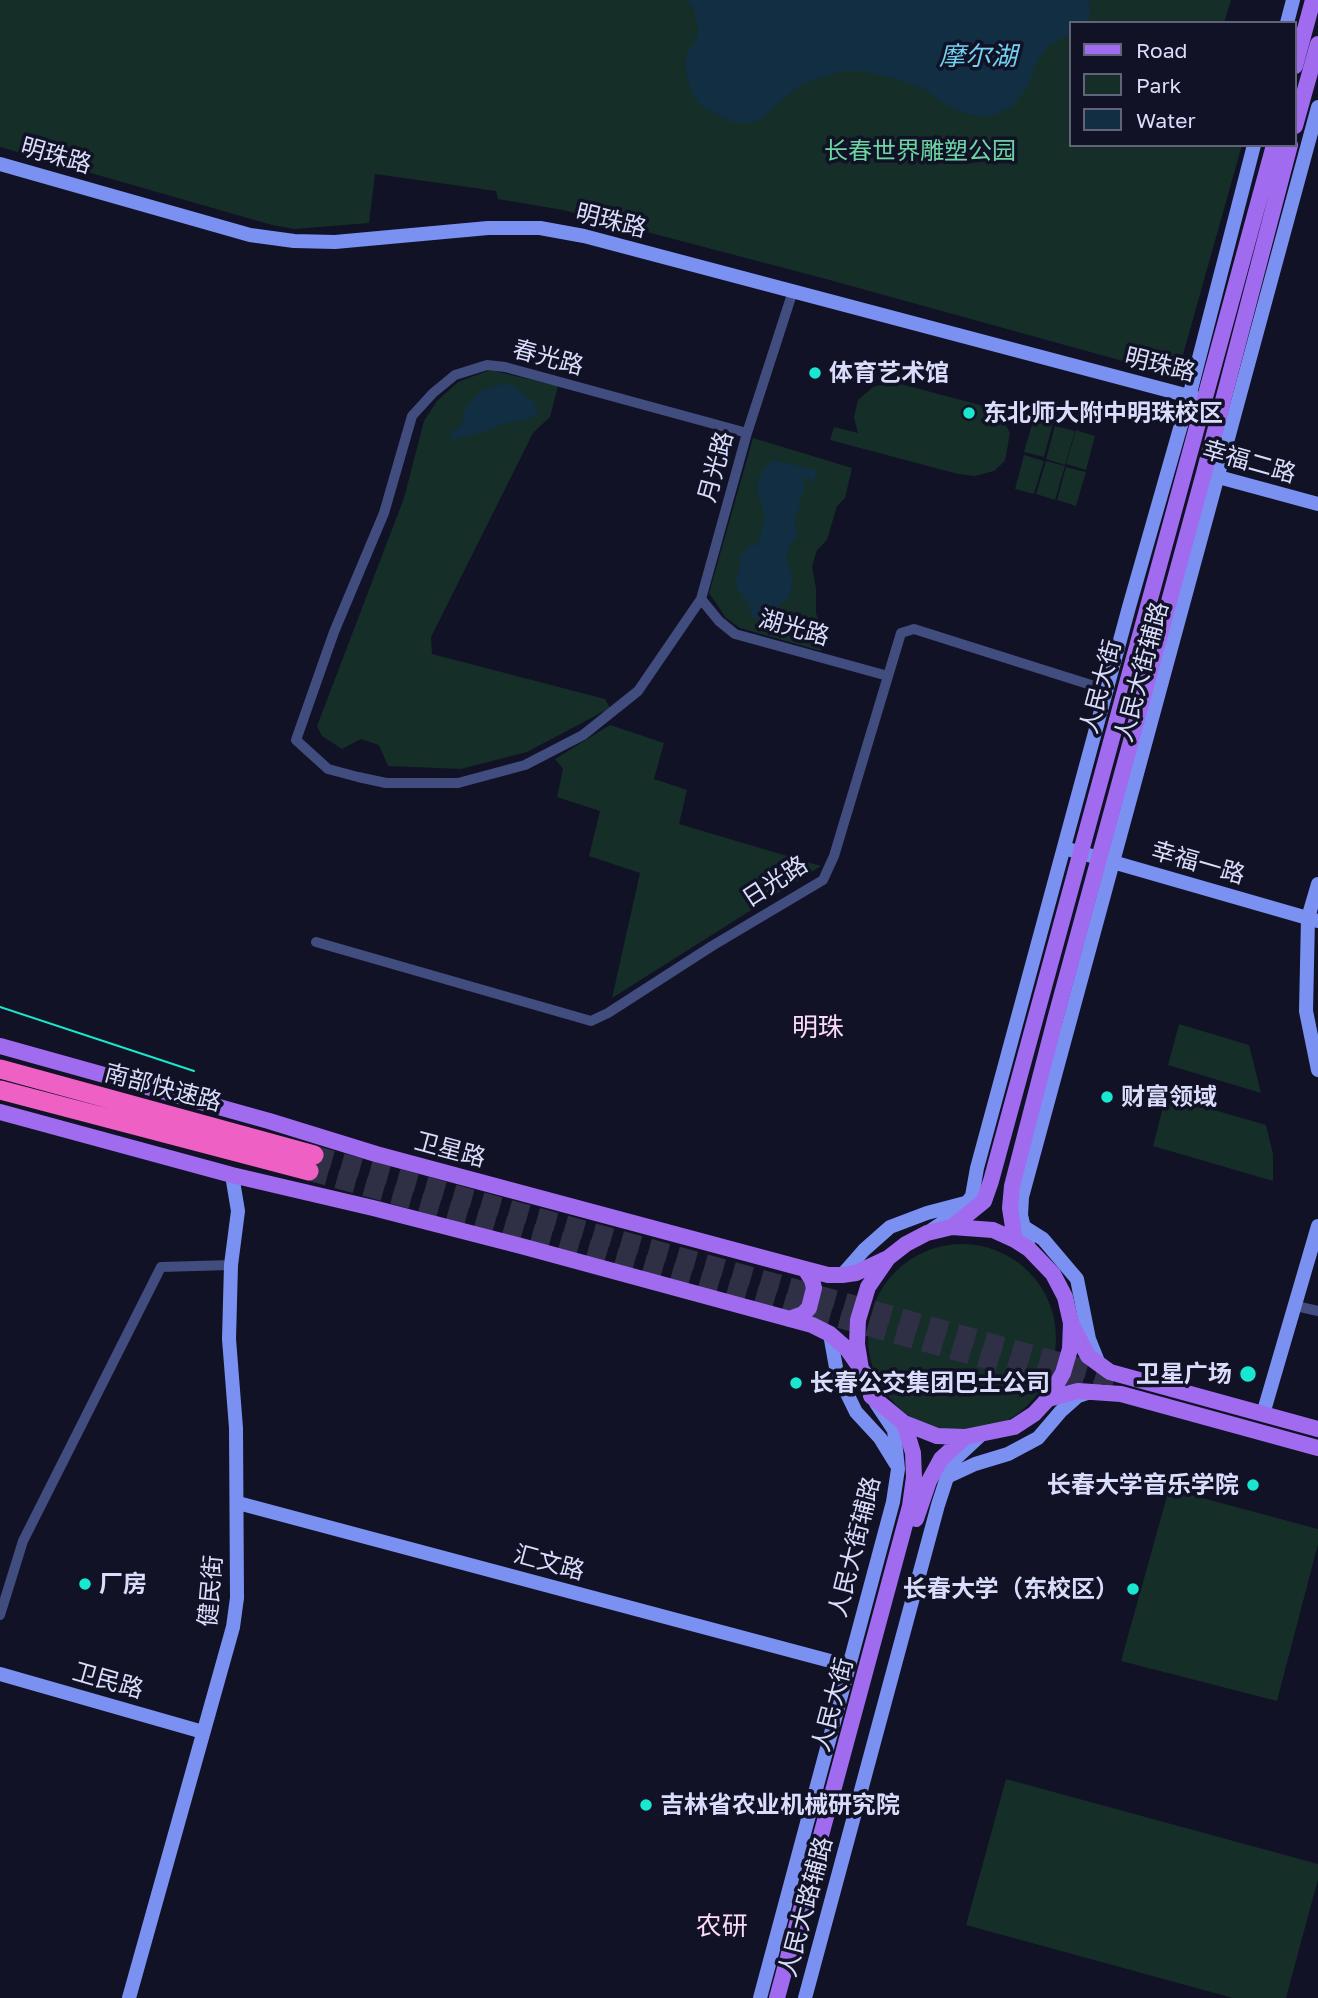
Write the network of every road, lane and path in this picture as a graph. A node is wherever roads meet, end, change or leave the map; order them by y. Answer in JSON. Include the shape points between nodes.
{"nodes":[{"id":1,"x":1293,"y":0,"type":"edge"},
{"id":2,"x":1312,"y":0,"type":"edge"},
{"id":3,"x":1288,"y":21,"type":"edge"},
{"id":4,"x":1318,"y":44,"type":"edge"},
{"id":5,"x":1297,"y":58,"type":"edge"},
{"id":6,"x":1318,"y":107,"type":"edge"},
{"id":7,"x":1297,"y":119,"type":"edge"},
{"id":8,"x":1254,"y":147,"type":"edge"},
{"id":9,"x":1273,"y":147,"type":"edge"},
{"id":10,"x":1290,"y":147,"type":"edge"},
{"id":11,"x":0,"y":164,"type":"edge"},
{"id":12,"x":790,"y":291,"type":"junction"},
{"id":13,"x":1197,"y":398,"type":"junction"},
{"id":14,"x":747,"y":433,"type":"junction"},
{"id":15,"x":1168,"y":462,"type":"junction"},
{"id":16,"x":1185,"y":467,"type":"junction"},
{"id":17,"x":1211,"y":475,"type":"junction"},
{"id":18,"x":1318,"y":505,"type":"edge"},
{"id":19,"x":701,"y":599,"type":"junction"},
{"id":20,"x":334,"y":632,"type":"joint"},
{"id":21,"x":888,"y":676,"type":"junction"},
{"id":22,"x":1107,"y":690,"type":"junction"},
{"id":23,"x":1072,"y":850,"type":"junction"},
{"id":24,"x":1107,"y":861,"type":"junction"},
{"id":25,"x":1318,"y":884,"type":"edge"},
{"id":26,"x":1313,"y":920,"type":"edge"},
{"id":27,"x":316,"y":942,"type":"dead end"},
{"id":28,"x":0,"y":1046,"type":"edge"},
{"id":29,"x":0,"y":1069,"type":"edge"},
{"id":30,"x":1318,"y":1070,"type":"edge"},
{"id":31,"x":0,"y":1090,"type":"edge"},
{"id":32,"x":0,"y":1112,"type":"edge"},
{"id":33,"x":232,"y":1175,"type":"junction"},
{"id":34,"x":967,"y":1202,"type":"junction"},
{"id":35,"x":1318,"y":1226,"type":"edge"},
{"id":36,"x":952,"y":1227,"type":"junction"},
{"id":37,"x":927,"y":1233,"type":"junction"},
{"id":38,"x":1019,"y":1233,"type":"junction"},
{"id":39,"x":888,"y":1258,"type":"junction"},
{"id":40,"x":231,"y":1265,"type":"junction"},
{"id":41,"x":805,"y":1269,"type":"junction"},
{"id":42,"x":842,"y":1275,"type":"junction"},
{"id":43,"x":1296,"y":1306,"type":"junction"},
{"id":44,"x":1318,"y":1311,"type":"edge"},
{"id":45,"x":789,"y":1319,"type":"junction"},
{"id":46,"x":1071,"y":1323,"type":"junction"},
{"id":47,"x":830,"y":1334,"type":"junction"},
{"id":48,"x":1100,"y":1366,"type":"junction"},
{"id":49,"x":861,"y":1369,"type":"junction"},
{"id":50,"x":1090,"y":1392,"type":"junction"},
{"id":51,"x":871,"y":1396,"type":"junction"},
{"id":52,"x":1048,"y":1399,"type":"junction"},
{"id":53,"x":1263,"y":1414,"type":"junction"},
{"id":54,"x":904,"y":1423,"type":"junction"},
{"id":55,"x":1318,"y":1429,"type":"edge"},
{"id":56,"x":982,"y":1434,"type":"junction"},
{"id":57,"x":965,"y":1437,"type":"junction"},
{"id":58,"x":1318,"y":1448,"type":"edge"},
{"id":59,"x":898,"y":1469,"type":"junction"},
{"id":60,"x":947,"y":1477,"type":"junction"},
{"id":61,"x":238,"y":1503,"type":"junction"},
{"id":62,"x":0,"y":1615,"type":"edge"},
{"id":63,"x":849,"y":1666,"type":"junction"},
{"id":64,"x":0,"y":1674,"type":"edge"},
{"id":65,"x":203,"y":1732,"type":"junction"},
{"id":66,"x":129,"y":1998,"type":"edge"},
{"id":67,"x":760,"y":1998,"type":"edge"},
{"id":68,"x":778,"y":1998,"type":"edge"},
{"id":69,"x":787,"y":1998,"type":"edge"},
{"id":70,"x":805,"y":1998,"type":"edge"}],
"edges":[{"from":1,"to":3,"type":"street"},
{"from":2,"to":5,"type":"main road"},
{"from":4,"to":7,"type":"main road"},
{"from":6,"to":17,"type":"street"},
{"from":8,"to":13,"type":"street","name":"人民大街辅路"},
{"from":9,"to":13,"type":"main road","name":"人民大街"},
{"from":10,"to":17,"type":"main road","name":"人民大街"},
{"from":11,"to":12,"type":"street","name":"明珠路","via":[[250,235],[335,242],[469,229],[540,228]]},
{"from":12,"to":13,"type":"street","name":"明珠路"},
{"from":12,"to":14,"type":"street","name":"月光路","via":[[783,327]]},
{"from":13,"to":15,"type":"street","name":"人民大街辅路"},
{"from":13,"to":16,"type":"main road","name":"人民大街"},
{"from":14,"to":19,"type":"street","name":"月光路"},
{"from":14,"to":20,"type":"street","name":"春光路","via":[[505,367],[487,365],[455,375],[412,416],[384,513]]},
{"from":15,"to":16,"type":"street","name":"幸福二路"},
{"from":15,"to":22,"type":"street","name":"人民大街辅路"},
{"from":16,"to":17,"type":"street","name":"幸福二路"},
{"from":16,"to":23,"type":"main road","name":"人民大街"},
{"from":17,"to":18,"type":"street","name":"幸福二路"},
{"from":17,"to":24,"type":"main road","name":"人民大街"},
{"from":19,"to":20,"type":"street","name":"月光路","via":[[638,691],[583,735],[525,765],[458,783],[386,783],[358,777],[328,769],[296,740]]},
{"from":19,"to":21,"type":"street","name":"湖光路","via":[[734,634]]},
{"from":21,"to":22,"type":"street","name":"日光路","via":[[901,633],[914,629]]},
{"from":21,"to":27,"type":"street","name":"日光路","via":[[834,856],[822,880],[591,1021]]},
{"from":22,"to":23,"type":"street","name":"人民大街辅路"},
{"from":23,"to":24,"type":"street","name":"幸福一路"},
{"from":23,"to":34,"type":"street","name":"人民大街辅路"},
{"from":23,"to":36,"type":"main road","name":"人民大街","via":[[984,1201]]},
{"from":24,"to":26,"type":"street","name":"幸福一路"},
{"from":24,"to":38,"type":"main road","name":"人民大街","via":[[1012,1186],[1010,1208]]},
{"from":25,"to":26,"type":"street"},
{"from":26,"to":30,"type":"street","via":[[1306,1011]]},
{"from":28,"to":41,"type":"main road","name":"卫星路","via":[[376,1154]]},
{"from":29,"to":31,"type":"highway","name":"南部快速路","via":[[311,1163]]},
{"from":32,"to":33,"type":"main road"},
{"from":33,"to":40,"type":"street","name":"健民街","via":[[238,1211]]},
{"from":33,"to":45,"type":"main road","via":[[386,1211]]},
{"from":34,"to":37,"type":"street"},
{"from":34,"to":42,"type":"street","via":[[890,1227]]},
{"from":35,"to":43,"type":"street"},
{"from":36,"to":37,"type":"main road"},
{"from":36,"to":38,"type":"main road"},
{"from":37,"to":39,"type":"main road"},
{"from":38,"to":46,"type":"main road","via":[[1053,1274]]},
{"from":38,"to":48,"type":"street","via":[[1043,1239],[1077,1279],[1089,1339]]},
{"from":39,"to":42,"type":"main road","name":"卫星路"},
{"from":39,"to":49,"type":"main road","via":[[868,1287],[859,1320]]},
{"from":40,"to":61,"type":"street","name":"健民街","via":[[229,1339]]},
{"from":40,"to":62,"type":"street","via":[[161,1267],[23,1541]]},
{"from":41,"to":42,"type":"main road","name":"卫星路"},
{"from":41,"to":45,"type":"main road","via":[[814,1288],[809,1308]]},
{"from":43,"to":44,"type":"street"},
{"from":43,"to":53,"type":"street"},
{"from":45,"to":47,"type":"main road"},
{"from":46,"to":48,"type":"main road","via":[[1088,1356]]},
{"from":46,"to":52,"type":"main road","via":[[1063,1373]]},
{"from":47,"to":49,"type":"main road"},
{"from":47,"to":59,"type":"street","via":[[837,1373],[856,1412],[880,1438]]},
{"from":48,"to":53,"type":"main road"},
{"from":49,"to":51,"type":"main road"},
{"from":50,"to":52,"type":"main road"},
{"from":50,"to":58,"type":"main road","via":[[1121,1394]]},
{"from":50,"to":60,"type":"street","via":[[1061,1411],[1038,1438]]},
{"from":51,"to":54,"type":"main road"},
{"from":51,"to":59,"type":"street","name":"人民大街辅路","via":[[894,1430]]},
{"from":52,"to":56,"type":"main road","via":[[1014,1427]]},
{"from":53,"to":55,"type":"main road"},
{"from":54,"to":57,"type":"main road","via":[[937,1436]]},
{"from":54,"to":68,"type":"main road","name":"人民大街","via":[[913,1453],[910,1506]]},
{"from":56,"to":57,"type":"main road"},
{"from":56,"to":60,"type":"street","name":"人民大路辅路","via":[[957,1455]]},
{"from":57,"to":69,"type":"main road","name":"人民大街","via":[[941,1460],[919,1508]]},
{"from":59,"to":63,"type":"street","name":"人民大街辅路"},
{"from":60,"to":70,"type":"street","name":"人民大路辅路"},
{"from":61,"to":63,"type":"street","name":"汇文路"},
{"from":61,"to":65,"type":"street","name":"健民街","via":[[233,1627]]},
{"from":63,"to":67,"type":"street","name":"人民大街辅路"},
{"from":64,"to":65,"type":"street","name":"卫民路"},
{"from":65,"to":66,"type":"street","name":"健民街"}]}
